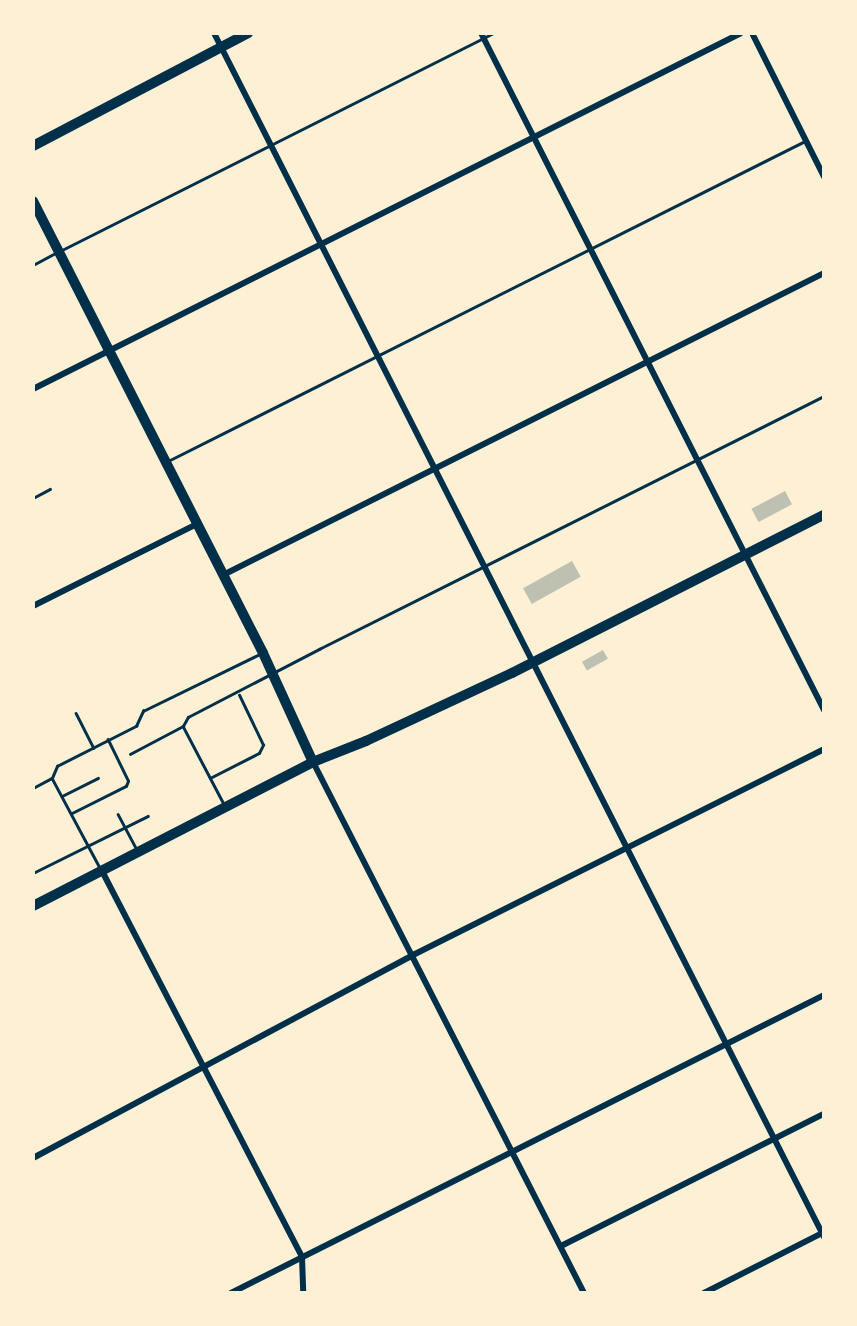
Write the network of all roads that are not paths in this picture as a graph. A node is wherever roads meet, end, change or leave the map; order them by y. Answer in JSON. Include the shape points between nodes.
{"nodes":[{"id":1,"x":214,"y":33,"type":"edge"},
{"id":2,"x":248,"y":33,"type":"edge"},
{"id":3,"x":494,"y":33,"type":"edge"},
{"id":4,"x":740,"y":33,"type":"edge"},
{"id":5,"x":752,"y":33,"type":"edge"},
{"id":6,"x":482,"y":36,"type":"edge"},
{"id":7,"x":221,"y":47,"type":"junction"},
{"id":8,"x":534,"y":137,"type":"junction"},
{"id":9,"x":805,"y":141,"type":"junction"},
{"id":10,"x":33,"y":145,"type":"edge"},
{"id":11,"x":271,"y":145,"type":"junction"},
{"id":12,"x":824,"y":177,"type":"edge"},
{"id":13,"x":33,"y":201,"type":"edge"},
{"id":14,"x":321,"y":244,"type":"junction"},
{"id":15,"x":590,"y":249,"type":"junction"},
{"id":16,"x":59,"y":252,"type":"junction"},
{"id":17,"x":33,"y":265,"type":"edge"},
{"id":18,"x":824,"y":273,"type":"edge"},
{"id":19,"x":110,"y":350,"type":"junction"},
{"id":20,"x":377,"y":356,"type":"junction"},
{"id":21,"x":647,"y":362,"type":"junction"},
{"id":22,"x":33,"y":389,"type":"edge"},
{"id":23,"x":824,"y":396,"type":"edge"},
{"id":24,"x":697,"y":459,"type":"junction"},
{"id":25,"x":166,"y":462,"type":"junction"},
{"id":26,"x":435,"y":469,"type":"junction"},
{"id":27,"x":50,"y":489,"type":"dead end"},
{"id":28,"x":33,"y":498,"type":"edge"},
{"id":29,"x":824,"y":515,"type":"edge"},
{"id":30,"x":197,"y":524,"type":"junction"},
{"id":31,"x":745,"y":555,"type":"junction"},
{"id":32,"x":484,"y":566,"type":"junction"},
{"id":33,"x":223,"y":575,"type":"junction"},
{"id":34,"x":33,"y":606,"type":"edge"},
{"id":35,"x":263,"y":653,"type":"junction"},
{"id":36,"x":533,"y":662,"type":"junction"},
{"id":37,"x":272,"y":674,"type":"junction"},
{"id":38,"x":238,"y":694,"type":"junction"},
{"id":39,"x":824,"y":710,"type":"edge"},
{"id":40,"x":76,"y":713,"type":"dead end"},
{"id":41,"x":183,"y":726,"type":"junction"},
{"id":42,"x":108,"y":740,"type":"junction"},
{"id":43,"x":94,"y":748,"type":"junction"},
{"id":44,"x":824,"y":749,"type":"edge"},
{"id":45,"x":130,"y":754,"type":"dead end"},
{"id":46,"x":313,"y":762,"type":"junction"},
{"id":47,"x":121,"y":767,"type":"junction"},
{"id":48,"x":115,"y":770,"type":"dead end"},
{"id":49,"x":52,"y":778,"type":"junction"},
{"id":50,"x":98,"y":778,"type":"dead end"},
{"id":51,"x":210,"y":778,"type":"junction"},
{"id":52,"x":33,"y":788,"type":"edge"},
{"id":53,"x":109,"y":795,"type":"junction"},
{"id":54,"x":62,"y":796,"type":"junction"},
{"id":55,"x":112,"y":801,"type":"dead end"},
{"id":56,"x":226,"y":807,"type":"junction"},
{"id":57,"x":72,"y":813,"type":"junction"},
{"id":58,"x":118,"y":814,"type":"dead end"},
{"id":59,"x":148,"y":816,"type":"dead end"},
{"id":60,"x":125,"y":827,"type":"junction"},
{"id":61,"x":88,"y":845,"type":"junction"},
{"id":62,"x":627,"y":848,"type":"junction"},
{"id":63,"x":138,"y":852,"type":"junction"},
{"id":64,"x":102,"y":871,"type":"junction"},
{"id":65,"x":33,"y":873,"type":"edge"},
{"id":66,"x":33,"y":906,"type":"edge"},
{"id":67,"x":414,"y":955,"type":"junction"},
{"id":68,"x":824,"y":995,"type":"edge"},
{"id":69,"x":726,"y":1044,"type":"junction"},
{"id":70,"x":201,"y":1067,"type":"junction"},
{"id":71,"x":824,"y":1114,"type":"edge"},
{"id":72,"x":774,"y":1139,"type":"junction"},
{"id":73,"x":513,"y":1151,"type":"junction"},
{"id":74,"x":33,"y":1158,"type":"edge"},
{"id":75,"x":823,"y":1234,"type":"edge"},
{"id":76,"x":561,"y":1246,"type":"junction"},
{"id":77,"x":302,"y":1257,"type":"junction"},
{"id":78,"x":231,"y":1293,"type":"edge"},
{"id":79,"x":303,"y":1293,"type":"edge"},
{"id":80,"x":584,"y":1293,"type":"edge"},
{"id":81,"x":704,"y":1293,"type":"edge"}],
"edges":[{"from":1,"to":7,"type":"street"},
{"from":2,"to":7,"type":"main road"},
{"from":3,"to":6,"type":"lane"},
{"from":4,"to":8,"type":"street"},
{"from":5,"to":9,"type":"street"},
{"from":6,"to":8,"type":"street"},
{"from":6,"to":11,"type":"lane"},
{"from":7,"to":10,"type":"main road"},
{"from":7,"to":11,"type":"street"},
{"from":8,"to":14,"type":"street"},
{"from":8,"to":15,"type":"street"},
{"from":9,"to":12,"type":"street"},
{"from":9,"to":15,"type":"lane"},
{"from":11,"to":14,"type":"street"},
{"from":11,"to":16,"type":"lane"},
{"from":13,"to":16,"type":"main road"},
{"from":14,"to":19,"type":"street"},
{"from":14,"to":20,"type":"street"},
{"from":15,"to":20,"type":"lane"},
{"from":15,"to":21,"type":"street"},
{"from":16,"to":17,"type":"lane"},
{"from":16,"to":19,"type":"main road"},
{"from":18,"to":21,"type":"street"},
{"from":19,"to":22,"type":"street"},
{"from":19,"to":25,"type":"main road"},
{"from":20,"to":25,"type":"lane"},
{"from":20,"to":26,"type":"street"},
{"from":21,"to":24,"type":"street"},
{"from":21,"to":26,"type":"street"},
{"from":23,"to":24,"type":"lane"},
{"from":24,"to":31,"type":"street"},
{"from":24,"to":32,"type":"lane"},
{"from":25,"to":30,"type":"main road"},
{"from":26,"to":32,"type":"street"},
{"from":26,"to":33,"type":"street"},
{"from":27,"to":28,"type":"lane"},
{"from":29,"to":31,"type":"main road"},
{"from":30,"to":33,"type":"main road"},
{"from":30,"to":34,"type":"street"},
{"from":31,"to":36,"type":"main road"},
{"from":31,"to":39,"type":"street"},
{"from":32,"to":36,"type":"street"},
{"from":32,"to":37,"type":"lane"},
{"from":33,"to":35,"type":"main road"},
{"from":35,"to":37,"type":"main road"},
{"from":35,"to":42,"type":"lane","via":[[143,711],[136,726]]},
{"from":36,"to":46,"type":"main road"},
{"from":36,"to":62,"type":"street"},
{"from":37,"to":38,"type":"lane"},
{"from":37,"to":46,"type":"main road"},
{"from":38,"to":41,"type":"lane","via":[[188,718]]},
{"from":38,"to":51,"type":"lane","via":[[263,745],[260,753]]},
{"from":40,"to":43,"type":"lane"},
{"from":41,"to":45,"type":"lane"},
{"from":41,"to":51,"type":"lane"},
{"from":42,"to":43,"type":"lane"},
{"from":42,"to":47,"type":"lane"},
{"from":43,"to":49,"type":"lane","via":[[57,766]]},
{"from":44,"to":62,"type":"street"},
{"from":46,"to":56,"type":"main road"},
{"from":46,"to":67,"type":"street"},
{"from":47,"to":48,"type":"lane"},
{"from":47,"to":53,"type":"lane","via":[[126,786]]},
{"from":49,"to":52,"type":"lane"},
{"from":49,"to":54,"type":"lane"},
{"from":50,"to":54,"type":"lane"},
{"from":51,"to":56,"type":"lane"},
{"from":53,"to":55,"type":"lane"},
{"from":53,"to":57,"type":"lane"},
{"from":54,"to":57,"type":"lane"},
{"from":56,"to":63,"type":"main road"},
{"from":57,"to":61,"type":"lane"},
{"from":58,"to":60,"type":"lane"},
{"from":59,"to":60,"type":"lane"},
{"from":60,"to":61,"type":"lane"},
{"from":60,"to":63,"type":"lane"},
{"from":61,"to":64,"type":"lane"},
{"from":61,"to":65,"type":"lane"},
{"from":62,"to":67,"type":"street"},
{"from":62,"to":69,"type":"street"},
{"from":63,"to":64,"type":"main road"},
{"from":64,"to":66,"type":"main road"},
{"from":64,"to":70,"type":"street"},
{"from":67,"to":70,"type":"street"},
{"from":67,"to":73,"type":"street"},
{"from":68,"to":69,"type":"street"},
{"from":69,"to":72,"type":"street"},
{"from":69,"to":73,"type":"street"},
{"from":70,"to":74,"type":"street"},
{"from":70,"to":77,"type":"street"},
{"from":71,"to":72,"type":"street"},
{"from":72,"to":75,"type":"street"},
{"from":72,"to":76,"type":"street"},
{"from":73,"to":76,"type":"street"},
{"from":73,"to":77,"type":"street"},
{"from":75,"to":81,"type":"street"},
{"from":76,"to":80,"type":"street"},
{"from":77,"to":78,"type":"street"},
{"from":77,"to":79,"type":"street"}]}
